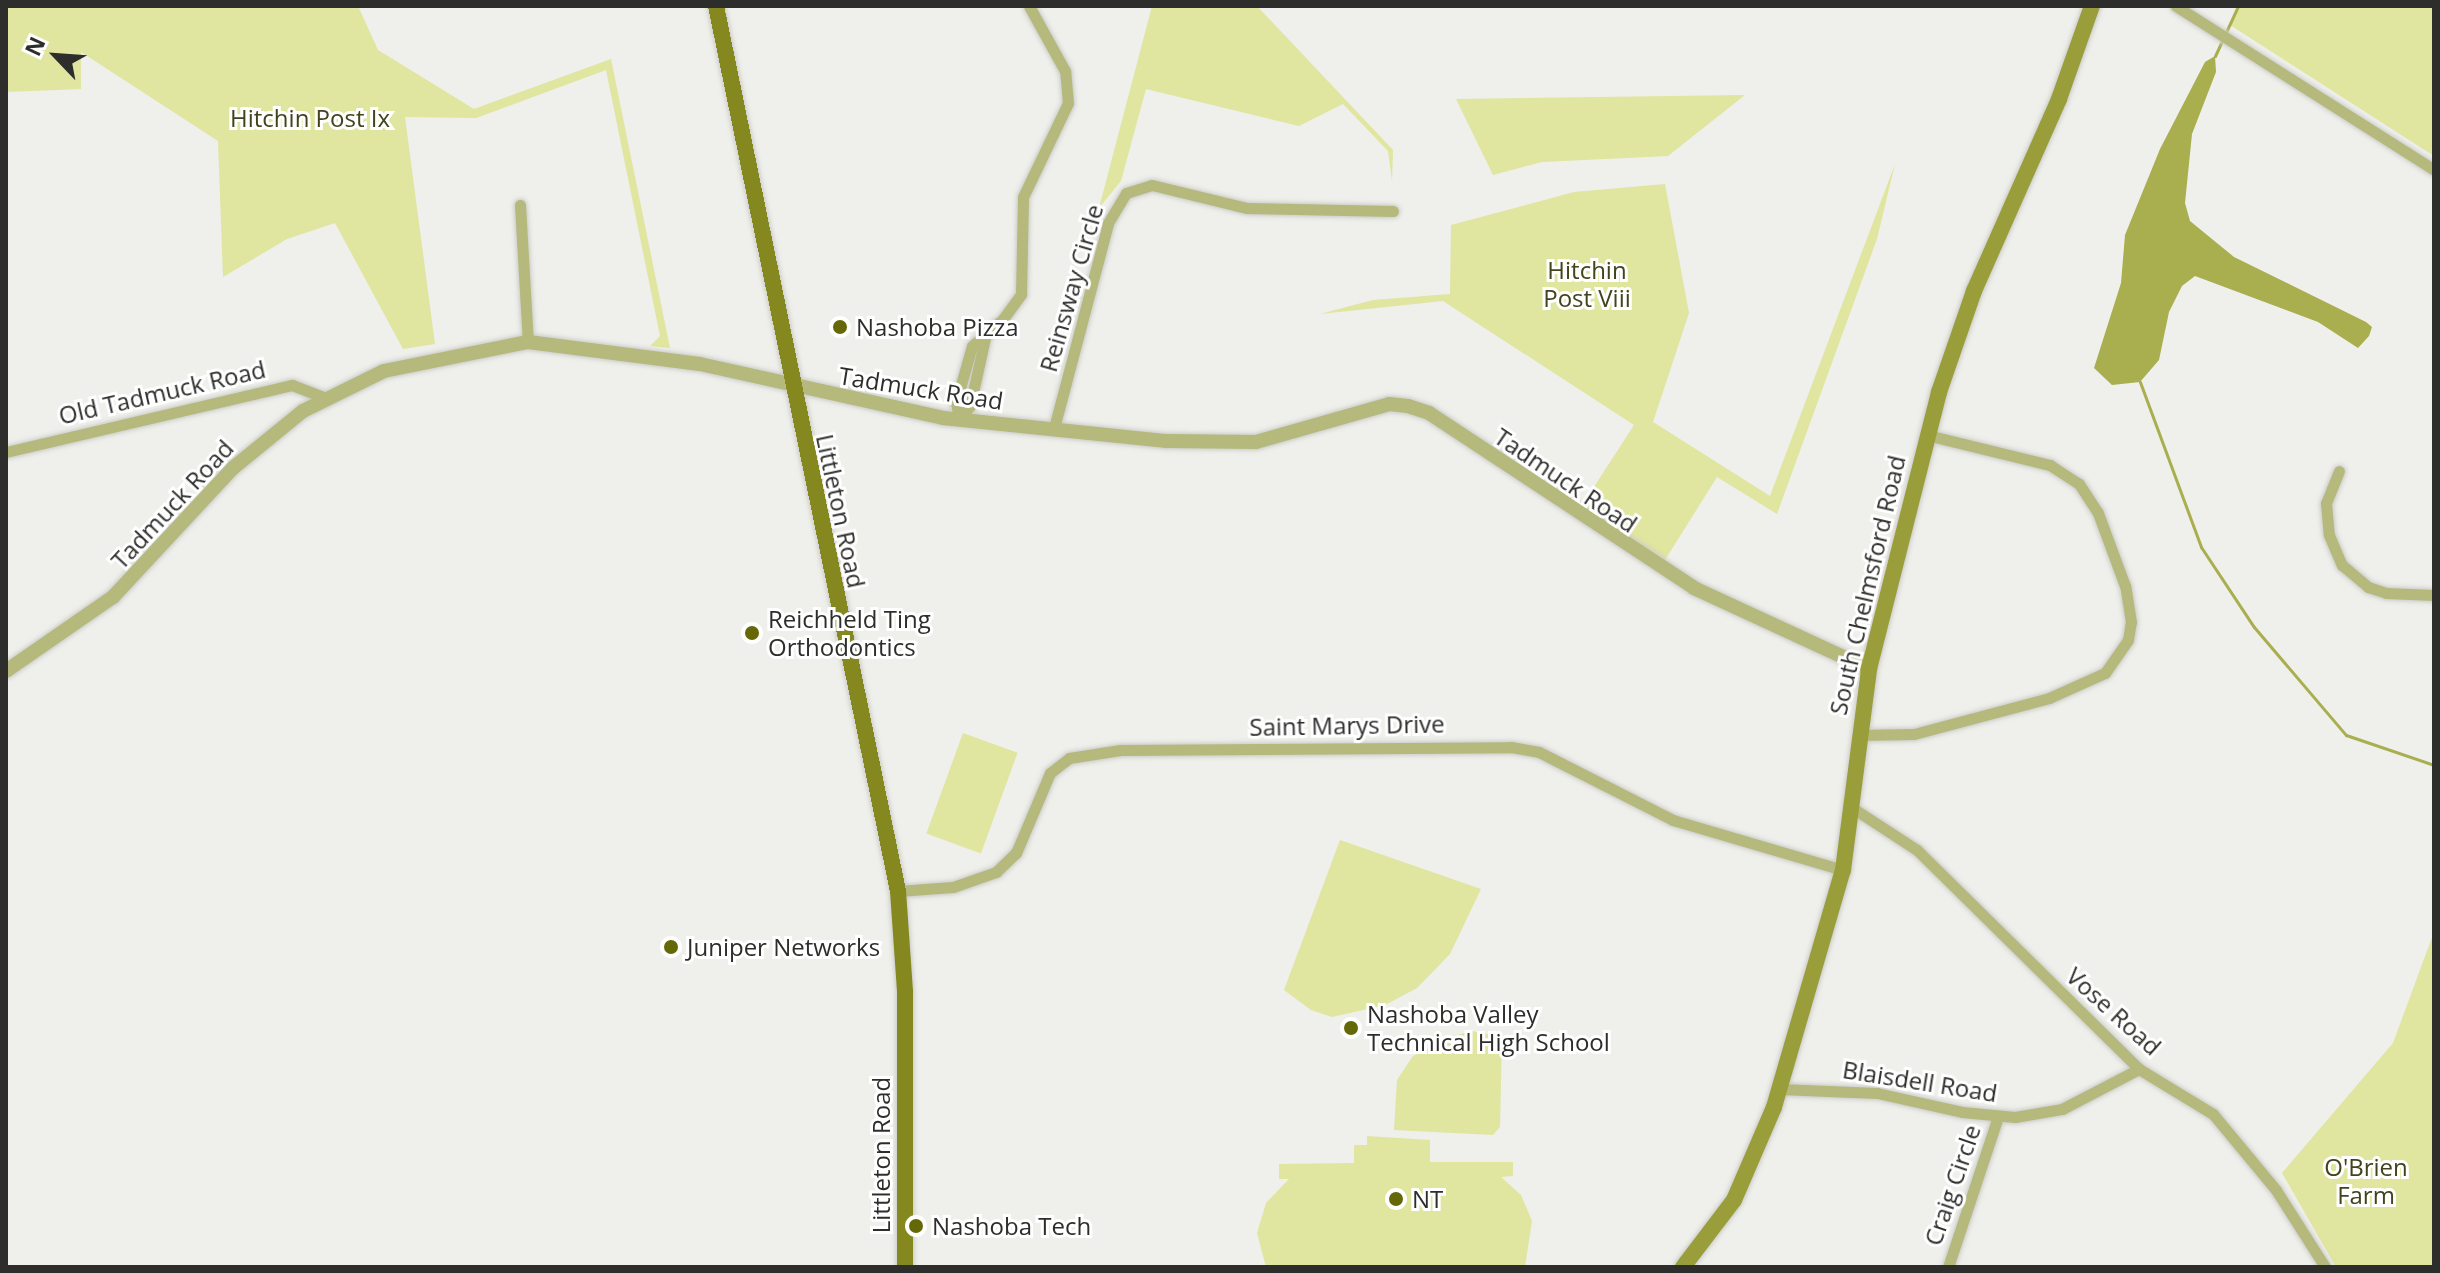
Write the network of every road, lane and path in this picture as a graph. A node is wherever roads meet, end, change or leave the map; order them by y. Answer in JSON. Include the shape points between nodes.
{"nodes":[{"id":1,"x":716,"y":6,"type":"edge"},
{"id":2,"x":1029,"y":6,"type":"edge"},
{"id":3,"x":2176,"y":6,"type":"edge"},
{"id":4,"x":2093,"y":7,"type":"edge"},
{"id":5,"x":2434,"y":170,"type":"edge"},
{"id":6,"x":520,"y":205,"type":"dead end"},
{"id":7,"x":1393,"y":211,"type":"dead end"},
{"id":8,"x":528,"y":342,"type":"junction"},
{"id":9,"x":790,"y":387,"type":"junction"},
{"id":10,"x":326,"y":398,"type":"junction"},
{"id":11,"x":959,"y":419,"type":"junction"},
{"id":12,"x":1054,"y":428,"type":"junction"},
{"id":13,"x":1927,"y":435,"type":"junction"},
{"id":14,"x":6,"y":452,"type":"edge"},
{"id":15,"x":2339,"y":471,"type":"dead end"},
{"id":16,"x":2434,"y":595,"type":"edge"},
{"id":17,"x":1869,"y":669,"type":"junction"},
{"id":18,"x":6,"y":671,"type":"edge"},
{"id":19,"x":1858,"y":735,"type":"junction"},
{"id":20,"x":1851,"y":807,"type":"junction"},
{"id":21,"x":1843,"y":870,"type":"junction"},
{"id":22,"x":898,"y":891,"type":"junction"},
{"id":23,"x":2139,"y":1069,"type":"junction"},
{"id":24,"x":1780,"y":1089,"type":"junction"},
{"id":25,"x":1998,"y":1117,"type":"junction"},
{"id":26,"x":905,"y":1267,"type":"edge"},
{"id":27,"x":1683,"y":1267,"type":"edge"},
{"id":28,"x":1948,"y":1267,"type":"edge"},
{"id":29,"x":2325,"y":1267,"type":"edge"}],
"edges":[{"from":1,"to":9,"type":"main road","name":"Littleton Road"},
{"from":2,"to":11,"type":"street","via":[[1065,71],[1068,103],[1023,197],[1021,294],[970,351],[956,402]]},
{"from":3,"to":5,"type":"street"},
{"from":4,"to":13,"type":"main road","name":"South Chelmsford Road","via":[[2059,99],[1974,291]]},
{"from":6,"to":8,"type":"street"},
{"from":7,"to":12,"type":"street","name":"Reinsway Circle","via":[[1247,208],[1152,185],[1126,193],[1108,223]]},
{"from":8,"to":9,"type":"street","name":"Tadmuck Road","via":[[651,355]]},
{"from":8,"to":10,"type":"street","name":"Tadmuck Road","via":[[384,371]]},
{"from":9,"to":11,"type":"street","name":"Tadmuck Road"},
{"from":9,"to":22,"type":"main road","name":"Littleton Road"},
{"from":10,"to":14,"type":"street","name":"Old Tadmuck Road","via":[[292,385]]},
{"from":10,"to":18,"type":"street","name":"Tadmuck Road","via":[[233,468],[141,571],[87,619]]},
{"from":11,"to":12,"type":"street","name":"Tadmuck Road"},
{"from":12,"to":17,"type":"street","name":"Tadmuck Road","via":[[1228,444],[1278,439],[1389,404],[1408,406],[1429,413],[1694,588]]},
{"from":13,"to":17,"type":"main road","name":"South Chelmsford Road"},
{"from":13,"to":19,"type":"street","via":[[2050,465],[2079,484],[2098,513],[2125,586],[2128,640],[2105,673],[2015,710],[1914,734]]},
{"from":15,"to":16,"type":"street","via":[[2326,503],[2329,535],[2342,565],[2368,587],[2386,593]]},
{"from":17,"to":19,"type":"main road","name":"South Chelmsford Road"},
{"from":19,"to":20,"type":"main road","name":"South Chelmsford Road"},
{"from":20,"to":21,"type":"main road","name":"South Chelmsford Road"},
{"from":20,"to":23,"type":"street","name":"Vose Road","via":[[1894,830],[1917,850]]},
{"from":21,"to":22,"type":"street","name":"Saint Marys Drive","via":[[1673,820],[1539,752],[1511,747],[1120,750],[1069,758],[1050,773],[1016,853],[996,872],[953,887]]},
{"from":21,"to":24,"type":"main road","name":"South Chelmsford Road"},
{"from":22,"to":26,"type":"main road","name":"Littleton Road","via":[[904,979]]},
{"from":23,"to":25,"type":"street","name":"Blaisdell Road","via":[[2100,1094],[2062,1109]]},
{"from":23,"to":29,"type":"street","name":"Vose Road","via":[[2213,1114],[2276,1190]]},
{"from":24,"to":25,"type":"street","name":"Blaisdell Road","via":[[1877,1093]]},
{"from":24,"to":27,"type":"main road","name":"South Chelmsford Road","via":[[1734,1200]]},
{"from":25,"to":28,"type":"street","name":"Craig Circle"}]}
